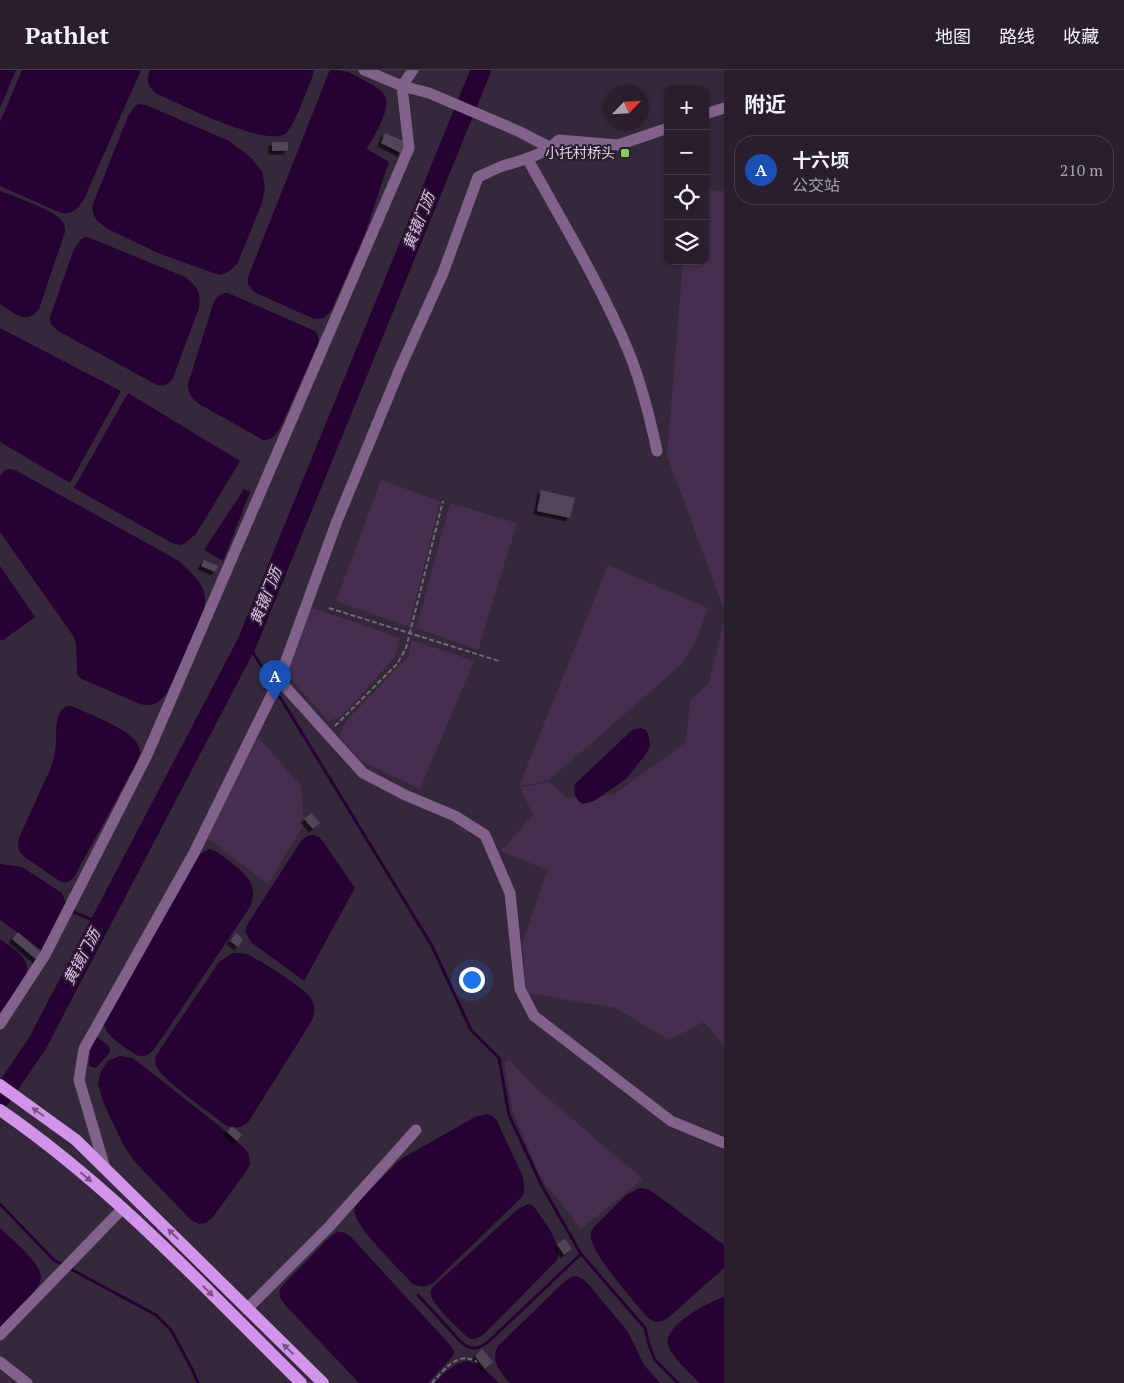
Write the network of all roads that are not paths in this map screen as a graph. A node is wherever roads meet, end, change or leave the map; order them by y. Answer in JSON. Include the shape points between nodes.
{"nodes":[{"id":1,"x":364,"y":70,"type":"edge"},
{"id":2,"x":413,"y":70,"type":"edge"},
{"id":3,"x":402,"y":86,"type":"junction"},
{"id":4,"x":724,"y":108,"type":"edge"},
{"id":5,"x":709,"y":113,"type":"edge"},
{"id":6,"x":664,"y":129,"type":"edge"},
{"id":7,"x":551,"y":148,"type":"junction"},
{"id":8,"x":528,"y":158,"type":"junction"},
{"id":9,"x":657,"y":451,"type":"dead end"},
{"id":10,"x":279,"y":680,"type":"junction"},
{"id":11,"x":0,"y":1024,"type":"edge"},
{"id":12,"x":0,"y":1085,"type":"edge"},
{"id":13,"x":0,"y":1110,"type":"edge"},
{"id":14,"x":416,"y":1130,"type":"dead end"},
{"id":15,"x":724,"y":1143,"type":"edge"},
{"id":16,"x":106,"y":1168,"type":"junction"},
{"id":17,"x":121,"y":1184,"type":"junction"},
{"id":18,"x":109,"y":1196,"type":"junction"},
{"id":19,"x":123,"y":1208,"type":"junction"},
{"id":20,"x":247,"y":1309,"type":"junction"},
{"id":21,"x":0,"y":1335,"type":"edge"},
{"id":22,"x":0,"y":1362,"type":"edge"},
{"id":23,"x":27,"y":1383,"type":"edge"},
{"id":24,"x":301,"y":1383,"type":"edge"},
{"id":25,"x":323,"y":1383,"type":"edge"}],
"edges":[{"from":1,"to":3,"type":"street"},
{"from":2,"to":3,"type":"street"},
{"from":3,"to":7,"type":"street","via":[[429,92]]},
{"from":3,"to":11,"type":"street","via":[[409,148],[147,756],[46,955]]},
{"from":4,"to":5,"type":"street"},
{"from":6,"to":7,"type":"street","via":[[618,145],[559,140]]},
{"from":7,"to":8,"type":"street"},
{"from":8,"to":9,"type":"street","via":[[599,289],[629,355],[648,408]]},
{"from":8,"to":10,"type":"street","via":[[478,177],[443,273],[337,521]]},
{"from":10,"to":15,"type":"street","via":[[363,773],[455,816],[485,835],[510,892],[520,989],[534,1016],[671,1121]]},
{"from":10,"to":16,"type":"street","via":[[194,853],[84,1049],[79,1080]]},
{"from":16,"to":12,"type":"main road","one_way":true,"via":[[76,1140]]},
{"from":13,"to":18,"type":"main road","one_way":true,"via":[[36,1135]]},
{"from":14,"to":20,"type":"street","via":[[328,1228]]},
{"from":16,"to":17,"type":"main road"},
{"from":17,"to":18,"type":"street"},
{"from":20,"to":17,"type":"main road","one_way":true},
{"from":18,"to":19,"type":"main road"},
{"from":19,"to":21,"type":"street"},
{"from":19,"to":24,"type":"main road","one_way":true},
{"from":25,"to":20,"type":"main road","one_way":true},
{"from":22,"to":23,"type":"street"}]}
